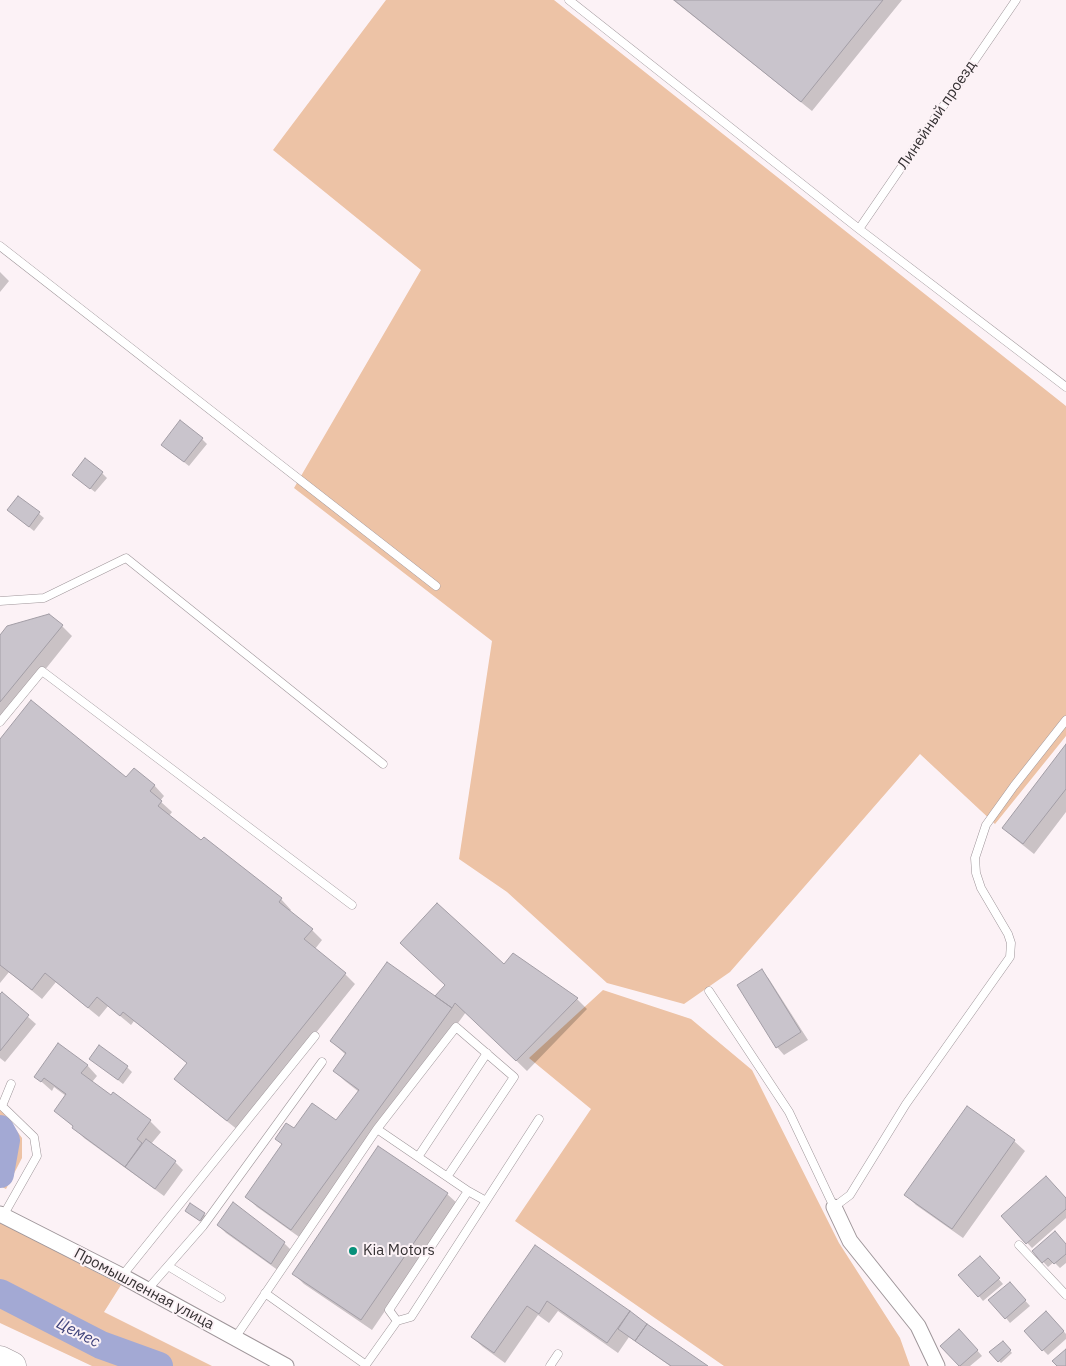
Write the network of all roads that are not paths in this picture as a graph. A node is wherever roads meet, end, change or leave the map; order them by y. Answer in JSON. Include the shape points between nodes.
{"nodes":[{"id":1,"x":569,"y":0,"type":"edge"},
{"id":2,"x":1016,"y":0,"type":"edge"},
{"id":3,"x":859,"y":229,"type":"junction"},
{"id":4,"x":0,"y":246,"type":"edge"},
{"id":5,"x":1066,"y":387,"type":"edge"},
{"id":6,"x":436,"y":586,"type":"dead end"},
{"id":7,"x":0,"y":600,"type":"edge"},
{"id":8,"x":1066,"y":720,"type":"edge"},
{"id":9,"x":0,"y":722,"type":"edge"},
{"id":10,"x":383,"y":764,"type":"dead end"},
{"id":11,"x":352,"y":905,"type":"dead end"},
{"id":12,"x":709,"y":991,"type":"dead end"},
{"id":13,"x":315,"y":1036,"type":"dead end"},
{"id":14,"x":487,"y":1053,"type":"junction"},
{"id":15,"x":322,"y":1062,"type":"dead end"},
{"id":16,"x":11,"y":1084,"type":"dead end"},
{"id":17,"x":539,"y":1119,"type":"dead end"},
{"id":18,"x":376,"y":1129,"type":"junction"},
{"id":19,"x":418,"y":1157,"type":"junction"},
{"id":20,"x":449,"y":1174,"type":"dead end"},
{"id":21,"x":468,"y":1191,"type":"junction"},
{"id":22,"x":486,"y":1201,"type":"junction"},
{"id":23,"x":834,"y":1207,"type":"junction"},
{"id":24,"x":1,"y":1215,"type":"edge"},
{"id":25,"x":1020,"y":1245,"type":"dead end"},
{"id":26,"x":168,"y":1266,"type":"junction"},
{"id":27,"x":122,"y":1276,"type":"junction"},
{"id":28,"x":147,"y":1290,"type":"junction"},
{"id":29,"x":265,"y":1294,"type":"junction"},
{"id":30,"x":1066,"y":1296,"type":"edge"},
{"id":31,"x":221,"y":1298,"type":"dead end"},
{"id":32,"x":397,"y":1321,"type":"junction"},
{"id":33,"x":235,"y":1338,"type":"junction"},
{"id":34,"x":558,"y":1354,"type":"dead end"},
{"id":35,"x":0,"y":1360,"type":"edge"},
{"id":36,"x":365,"y":1365,"type":"edge"},
{"id":37,"x":12,"y":1366,"type":"edge"},
{"id":38,"x":286,"y":1366,"type":"edge"},
{"id":39,"x":550,"y":1366,"type":"edge"},
{"id":40,"x":937,"y":1366,"type":"edge"}],
"edges":[{"from":1,"to":3,"type":"lane"},
{"from":2,"to":3,"type":"lane","name":"Линейный проезд"},
{"from":3,"to":5,"type":"lane"},
{"from":4,"to":6,"type":"lane"},
{"from":7,"to":10,"type":"lane","via":[[44,598],[126,558]]},
{"from":8,"to":23,"type":"lane","via":[[986,825],[975,858],[981,888],[1008,934],[1010,957],[906,1104],[850,1195]]},
{"from":9,"to":11,"type":"lane","via":[[42,671]]},
{"from":12,"to":23,"type":"lane","via":[[789,1112]]},
{"from":13,"to":27,"type":"lane"},
{"from":14,"to":18,"type":"lane","via":[[456,1027]]},
{"from":14,"to":19,"type":"lane"},
{"from":14,"to":20,"type":"lane","via":[[514,1077]]},
{"from":15,"to":26,"type":"lane","via":[[203,1226]]},
{"from":16,"to":24,"type":"lane","via":[[2,1106],[34,1137],[37,1156]]},
{"from":17,"to":22,"type":"lane"},
{"from":18,"to":19,"type":"lane"},
{"from":18,"to":29,"type":"lane"},
{"from":19,"to":21,"type":"lane"},
{"from":21,"to":22,"type":"lane"},
{"from":21,"to":32,"type":"lane","via":[[389,1310]]},
{"from":22,"to":32,"type":"lane","via":[[411,1317]]},
{"from":23,"to":40,"type":"street","via":[[850,1241],[918,1326]]},
{"from":24,"to":27,"type":"street","name":"Промышленная улица"},
{"from":25,"to":30,"type":"lane"},
{"from":26,"to":28,"type":"lane"},
{"from":26,"to":31,"type":"lane"},
{"from":27,"to":28,"type":"street","name":"Промышленная улица"},
{"from":28,"to":33,"type":"street","name":"Промышленная улица"},
{"from":29,"to":33,"type":"lane"},
{"from":29,"to":36,"type":"lane"},
{"from":32,"to":36,"type":"lane"},
{"from":33,"to":38,"type":"street","name":"Промышленная улица"},
{"from":34,"to":39,"type":"lane"},
{"from":35,"to":37,"type":"highway"}]}
